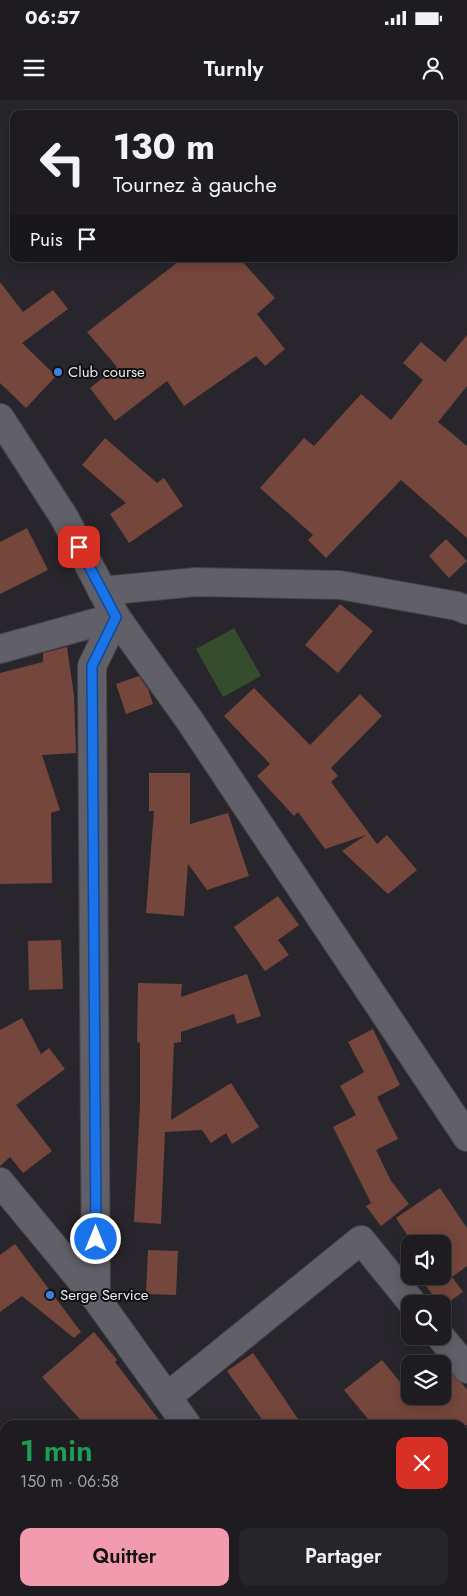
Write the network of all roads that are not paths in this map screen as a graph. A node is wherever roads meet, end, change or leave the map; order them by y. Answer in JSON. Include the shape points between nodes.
{"nodes":[{"id":1,"x":0,"y":418,"type":"edge"},
{"id":2,"x":102,"y":591,"type":"junction"},
{"id":3,"x":467,"y":610,"type":"edge"},
{"id":4,"x":116,"y":617,"type":"junction"},
{"id":5,"x":0,"y":649,"type":"edge"},
{"id":6,"x":467,"y":1137,"type":"edge"},
{"id":7,"x":0,"y":1182,"type":"edge"},
{"id":8,"x":406,"y":1295,"type":"edge"},
{"id":9,"x":96,"y":1298,"type":"junction"},
{"id":10,"x":447,"y":1345,"type":"edge"},
{"id":11,"x":467,"y":1369,"type":"edge"},
{"id":12,"x":167,"y":1397,"type":"junction"},
{"id":13,"x":183,"y":1420,"type":"edge"}],
"edges":[{"from":1,"to":2,"type":"street","via":[[64,517]]},
{"from":2,"to":3,"type":"street","via":[[196,582],[340,585]]},
{"from":2,"to":4,"type":"street"},
{"from":4,"to":5,"type":"street"},
{"from":4,"to":6,"type":"street","via":[[190,721]]},
{"from":4,"to":9,"type":"street","via":[[92,666]]},
{"from":7,"to":9,"type":"street"},
{"from":8,"to":12,"type":"street","via":[[361,1240]]},
{"from":9,"to":12,"type":"street"},
{"from":10,"to":11,"type":"street"},
{"from":12,"to":13,"type":"street"}]}
